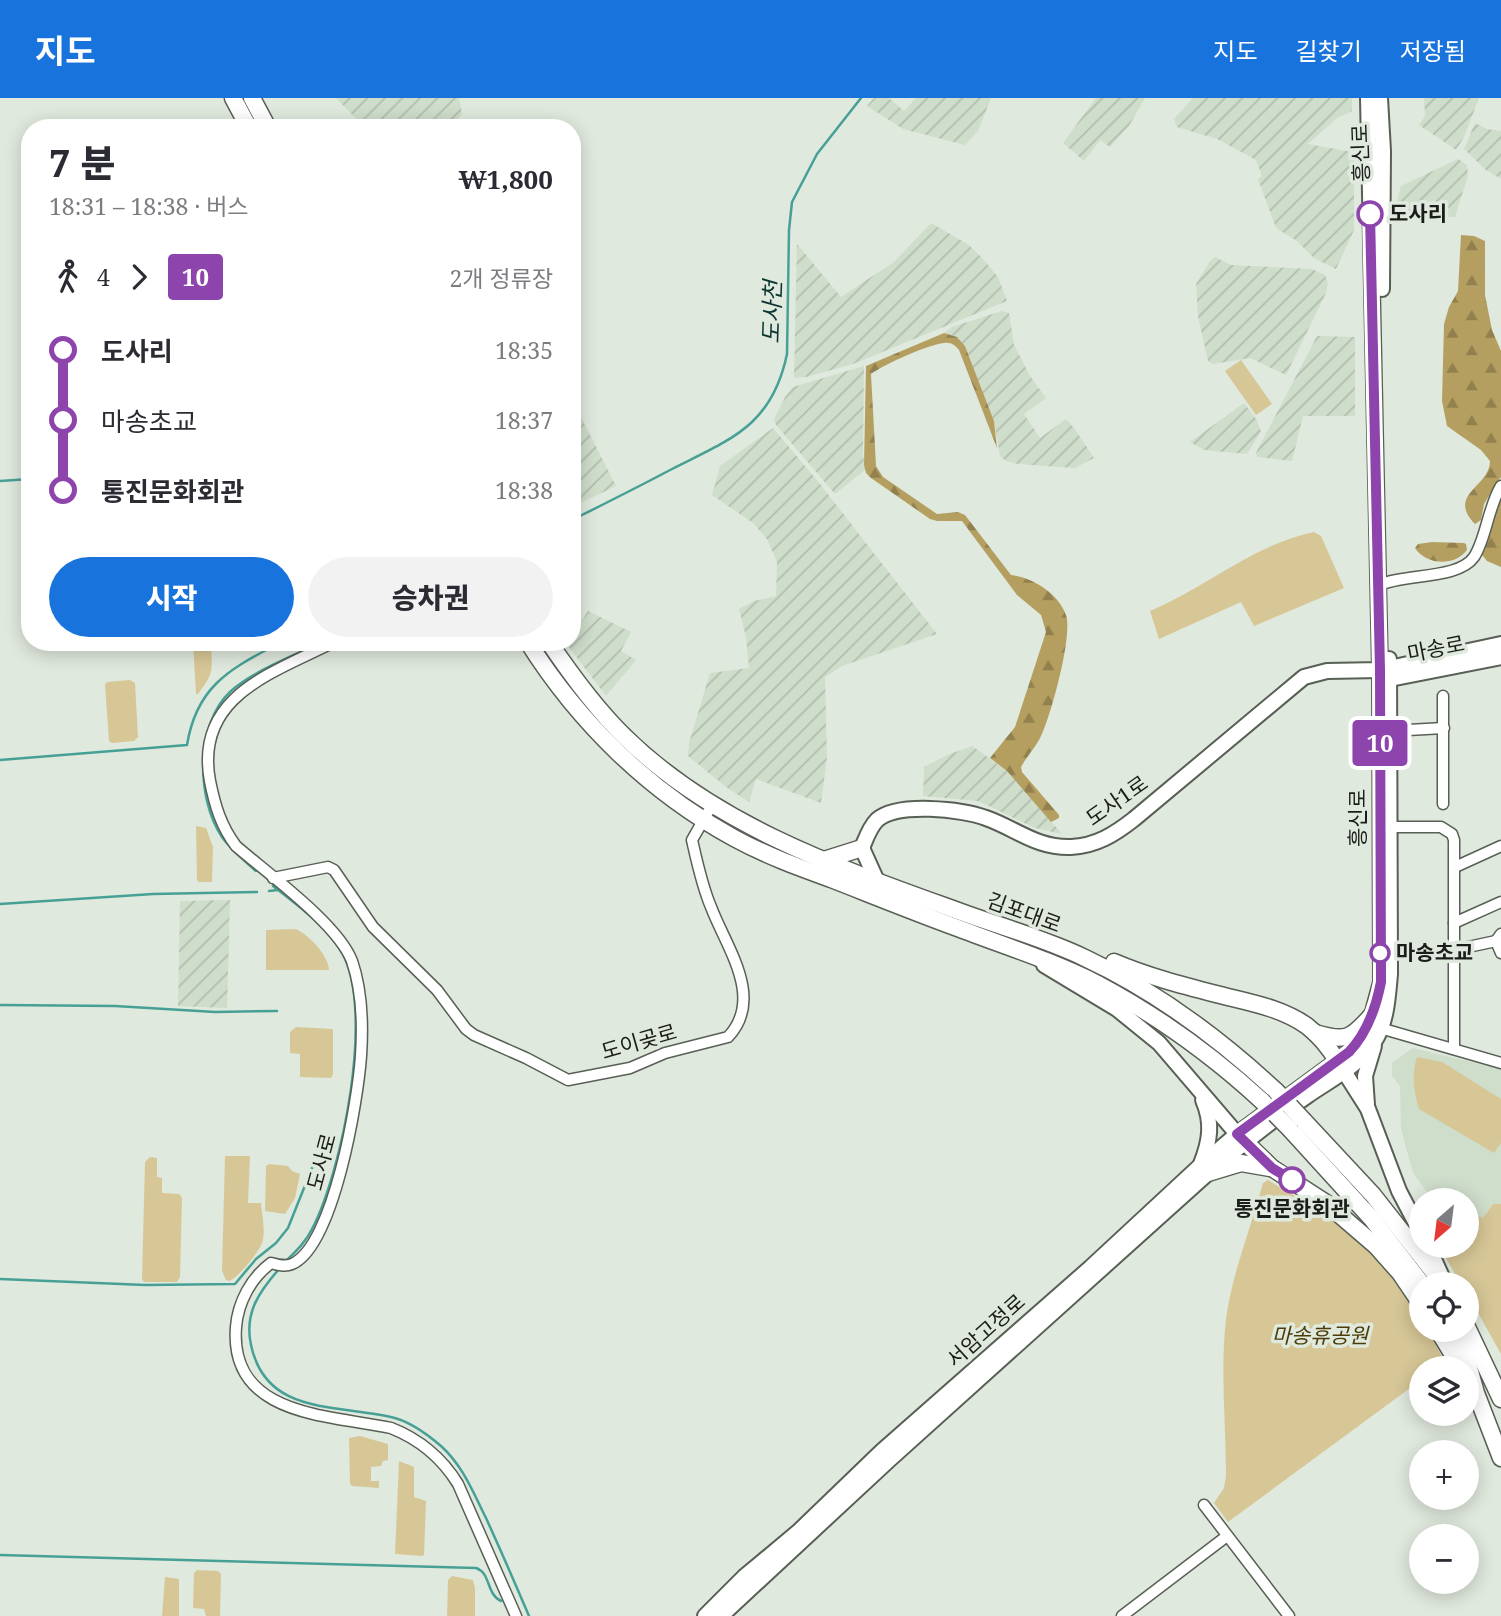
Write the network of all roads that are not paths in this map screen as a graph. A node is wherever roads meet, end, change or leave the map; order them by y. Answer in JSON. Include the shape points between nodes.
{"nodes":[{"id":1,"x":233,"y":98,"type":"edge"},
{"id":2,"x":252,"y":98,"type":"edge"},
{"id":3,"x":1368,"y":98,"type":"edge"},
{"id":4,"x":1380,"y":98,"type":"edge"},
{"id":5,"x":244,"y":119,"type":"edge"},
{"id":6,"x":263,"y":119,"type":"edge"},
{"id":7,"x":1501,"y":486,"type":"edge"},
{"id":8,"x":1381,"y":584,"type":"junction"},
{"id":9,"x":1501,"y":644,"type":"edge"},
{"id":10,"x":316,"y":651,"type":"edge"},
{"id":11,"x":534,"y":651,"type":"edge"},
{"id":12,"x":556,"y":651,"type":"edge"},
{"id":13,"x":1501,"y":657,"type":"edge"},
{"id":14,"x":1386,"y":673,"type":"junction"},
{"id":15,"x":1443,"y":696,"type":"dead end"},
{"id":16,"x":1444,"y":728,"type":"junction"},
{"id":17,"x":1390,"y":731,"type":"junction"},
{"id":18,"x":1443,"y":804,"type":"dead end"},
{"id":19,"x":712,"y":805,"type":"junction"},
{"id":20,"x":703,"y":820,"type":"junction"},
{"id":21,"x":1390,"y":827,"type":"junction"},
{"id":22,"x":1501,"y":846,"type":"edge"},
{"id":23,"x":862,"y":848,"type":"junction"},
{"id":24,"x":824,"y":860,"type":"junction"},
{"id":25,"x":1455,"y":867,"type":"junction"},
{"id":26,"x":273,"y":878,"type":"junction"},
{"id":27,"x":876,"y":879,"type":"junction"},
{"id":28,"x":1501,"y":902,"type":"edge"},
{"id":29,"x":1454,"y":923,"type":"junction"},
{"id":30,"x":1024,"y":935,"type":"junction"},
{"id":31,"x":1498,"y":938,"type":"edge"},
{"id":32,"x":1454,"y":950,"type":"junction"},
{"id":33,"x":1021,"y":952,"type":"junction"},
{"id":34,"x":1501,"y":953,"type":"edge"},
{"id":35,"x":1376,"y":1028,"type":"junction"},
{"id":36,"x":1314,"y":1033,"type":"junction"},
{"id":37,"x":1454,"y":1049,"type":"junction"},
{"id":38,"x":1501,"y":1062,"type":"edge"},
{"id":39,"x":1341,"y":1067,"type":"junction"},
{"id":40,"x":1198,"y":1089,"type":"junction"},
{"id":41,"x":1305,"y":1091,"type":"joint"},
{"id":42,"x":1368,"y":1110,"type":"junction"},
{"id":43,"x":1297,"y":1125,"type":"junction"},
{"id":44,"x":1241,"y":1138,"type":"junction"},
{"id":45,"x":1272,"y":1168,"type":"junction"},
{"id":46,"x":1204,"y":1169,"type":"junction"},
{"id":47,"x":1409,"y":1210,"type":"edge"},
{"id":48,"x":1413,"y":1272,"type":"edge"},
{"id":49,"x":1434,"y":1272,"type":"edge"},
{"id":50,"x":1409,"y":1287,"type":"edge"},
{"id":51,"x":1465,"y":1342,"type":"edge"},
{"id":52,"x":1470,"y":1342,"type":"edge"},
{"id":53,"x":1471,"y":1347,"type":"junction"},
{"id":54,"x":1472,"y":1356,"type":"edge"},
{"id":55,"x":1501,"y":1379,"type":"edge"},
{"id":56,"x":1501,"y":1399,"type":"edge"},
{"id":57,"x":1479,"y":1401,"type":"edge"},
{"id":58,"x":1501,"y":1429,"type":"edge"},
{"id":59,"x":1501,"y":1458,"type":"edge"},
{"id":60,"x":1204,"y":1505,"type":"dead end"},
{"id":61,"x":1227,"y":1536,"type":"junction"},
{"id":62,"x":516,"y":1616,"type":"edge"},
{"id":63,"x":705,"y":1616,"type":"edge"},
{"id":64,"x":721,"y":1616,"type":"edge"},
{"id":65,"x":1122,"y":1616,"type":"edge"},
{"id":66,"x":1289,"y":1616,"type":"edge"}],
"edges":[{"from":1,"to":5,"type":"main road"},
{"from":2,"to":6,"type":"main road"},
{"from":3,"to":8,"type":"main road","name":"흥신로"},
{"from":4,"to":8,"type":"main road","name":"흥신로"},
{"from":7,"to":8,"type":"street","via":[[1475,555],[1466,566]]},
{"from":8,"to":14,"type":"main road","name":"흥신로"},
{"from":9,"to":14,"type":"main road","name":"마송로"},
{"from":10,"to":26,"type":"street","name":"도사로","via":[[233,698],[219,716],[209,744],[213,798],[225,831]]},
{"from":11,"to":20,"type":"main road","name":"김포대로","via":[[612,747]]},
{"from":12,"to":19,"type":"main road","name":"김포대로","via":[[626,738]]},
{"from":13,"to":14,"type":"main road","name":"마송로"},
{"from":14,"to":17,"type":"main road","name":"흥신로"},
{"from":14,"to":23,"type":"main road","name":"도사1로","via":[[1327,671],[1304,677],[1144,811],[1097,842],[1051,846],[976,815],[915,809],[882,817]]},
{"from":14,"to":35,"type":"main road","name":"흥신로","via":[[1381,982]]},
{"from":15,"to":16,"type":"street"},
{"from":16,"to":17,"type":"street"},
{"from":16,"to":18,"type":"street"},
{"from":17,"to":21,"type":"main road","name":"흥신로"},
{"from":19,"to":20,"type":"street","name":"도이곶로"},
{"from":19,"to":24,"type":"main road","name":"김포대로"},
{"from":20,"to":26,"type":"street","name":"도이곶로","via":[[692,840],[708,901],[744,990],[735,1030],[728,1037],[665,1053],[630,1068],[568,1080],[466,1029],[437,990],[373,927],[334,870],[320,868]]},
{"from":20,"to":33,"type":"main road","name":"김포대로","via":[[766,854]]},
{"from":21,"to":25,"type":"street","via":[[1447,830],[1454,840]]},
{"from":21,"to":35,"type":"main road","name":"흥신로","via":[[1390,974],[1387,1003]]},
{"from":22,"to":25,"type":"street"},
{"from":23,"to":24,"type":"main road"},
{"from":23,"to":27,"type":"main road"},
{"from":24,"to":27,"type":"main road","name":"김포대로"},
{"from":25,"to":29,"type":"street"},
{"from":26,"to":62,"type":"street","name":"도사로","via":[[323,921],[346,949],[357,981],[361,1054],[350,1131],[330,1207],[300,1259],[289,1265],[271,1263],[251,1283],[236,1328],[241,1362],[251,1382],[284,1406],[391,1428],[430,1451],[458,1484]]},
{"from":27,"to":30,"type":"main road","name":"김포대로"},
{"from":28,"to":29,"type":"street"},
{"from":29,"to":32,"type":"street"},
{"from":30,"to":36,"type":"main road","via":[[1077,946],[1164,980],[1273,1009]]},
{"from":30,"to":43,"type":"main road","name":"김포대로","bridge":true,"via":[[1084,957],[1190,1019],[1276,1091]]},
{"from":31,"to":32,"type":"street"},
{"from":31,"to":34,"type":"street"},
{"from":32,"to":37,"type":"street"},
{"from":33,"to":40,"type":"main road","via":[[1117,1009],[1158,1043]]},
{"from":33,"to":43,"type":"main road","name":"김포대로","bridge":true,"via":[[1096,983],[1159,1019]]},
{"from":35,"to":36,"type":"main road","via":[[1358,1031],[1347,1039]]},
{"from":35,"to":37,"type":"street"},
{"from":35,"to":39,"type":"main road","name":"흥신로"},
{"from":35,"to":39,"type":"main road","name":"흥신로"},
{"from":35,"to":42,"type":"main road","via":[[1365,1076]]},
{"from":36,"to":39,"type":"main road"},
{"from":37,"to":38,"type":"street"},
{"from":39,"to":41,"type":"main road","name":"흥신로"},
{"from":39,"to":42,"type":"main road"},
{"from":40,"to":44,"type":"main road"},
{"from":40,"to":46,"type":"main road","via":[[1211,1125]]},
{"from":41,"to":44,"type":"main road","name":"서암고정로"},
{"from":42,"to":47,"type":"main road"},
{"from":43,"to":48,"type":"main road","name":"김포대로"},
{"from":43,"to":49,"type":"main road","name":"김포대로","via":[[1373,1195]]},
{"from":44,"to":45,"type":"main road"},
{"from":44,"to":46,"type":"main road","name":"서암고정로"},
{"from":45,"to":46,"type":"main road","via":[[1241,1163]]},
{"from":45,"to":50,"type":"main road","via":[[1310,1191],[1368,1239]]},
{"from":46,"to":63,"type":"main road","name":"서암고정로","via":[[882,1451]]},
{"from":46,"to":64,"type":"main road","name":"서암고정로"},
{"from":51,"to":53,"type":"main road"},
{"from":52,"to":53,"type":"main road"},
{"from":53,"to":54,"type":"main road"},
{"from":53,"to":55,"type":"main road"},
{"from":53,"to":56,"type":"main road"},
{"from":53,"to":58,"type":"main road"},
{"from":57,"to":59,"type":"main road"},
{"from":60,"to":61,"type":"street"},
{"from":61,"to":65,"type":"street"},
{"from":61,"to":66,"type":"street"}]}
